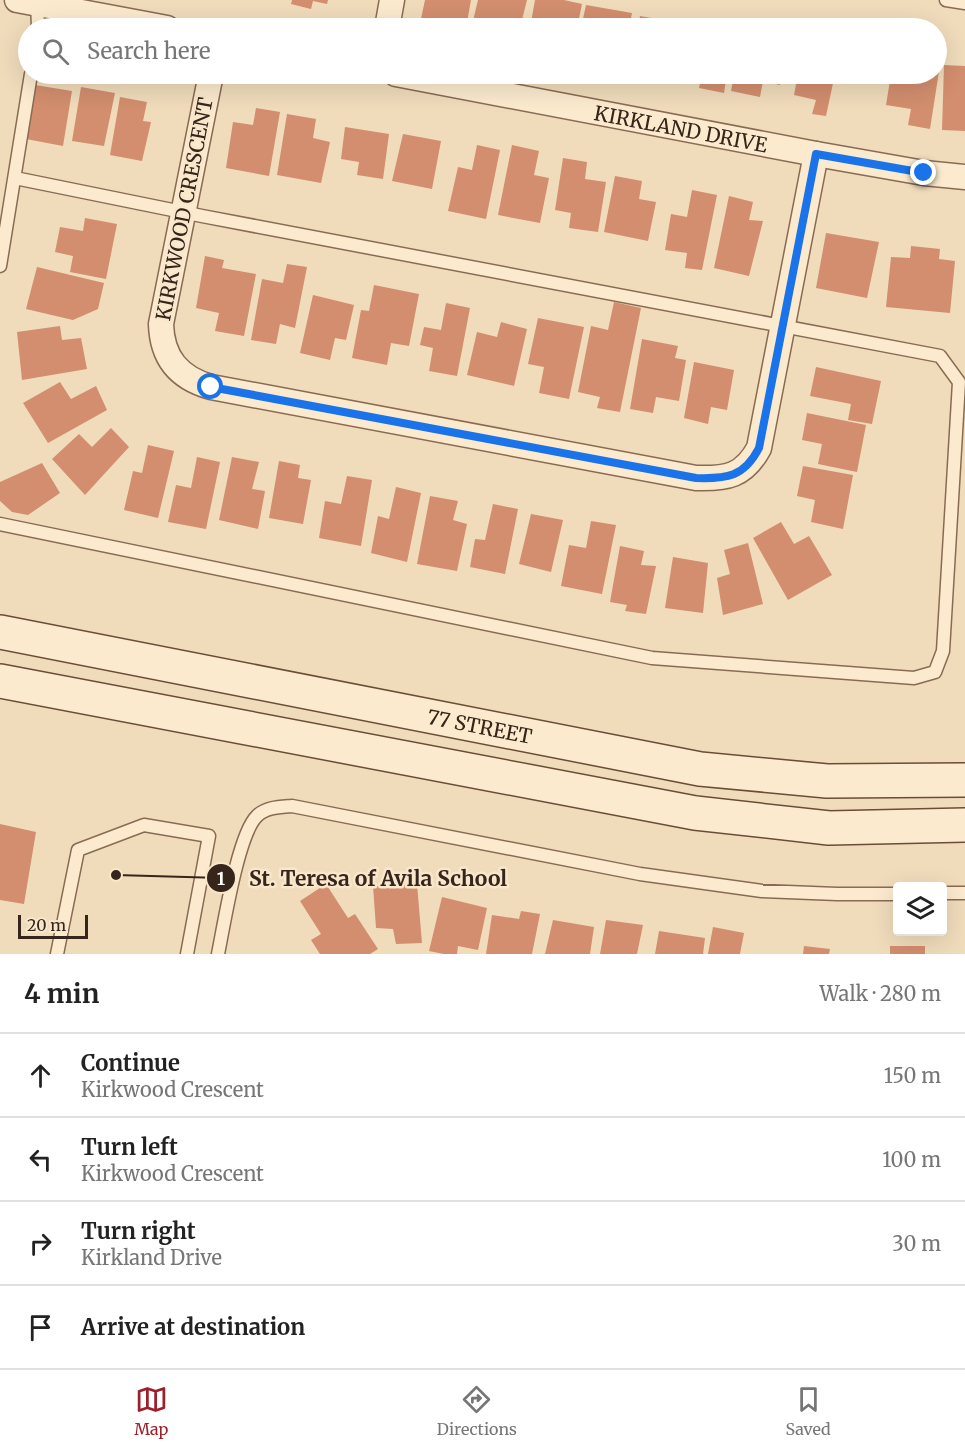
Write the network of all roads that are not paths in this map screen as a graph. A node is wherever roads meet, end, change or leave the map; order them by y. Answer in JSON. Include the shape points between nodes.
{"nodes":[{"id":1,"x":392,"y":0,"type":"edge"},
{"id":2,"x":946,"y":0,"type":"edge"},
{"id":3,"x":30,"y":1,"type":"edge"},
{"id":4,"x":965,"y":3,"type":"edge"},
{"id":5,"x":35,"y":18,"type":"edge"},
{"id":6,"x":116,"y":18,"type":"edge"},
{"id":7,"x":389,"y":18,"type":"edge"},
{"id":8,"x":29,"y":84,"type":"edge"},
{"id":9,"x":209,"y":84,"type":"edge"},
{"id":10,"x":448,"y":84,"type":"edge"},
{"id":11,"x":816,"y":154,"type":"junction"},
{"id":12,"x":965,"y":177,"type":"edge"},
{"id":13,"x":15,"y":178,"type":"junction"},
{"id":14,"x":183,"y":213,"type":"junction"},
{"id":15,"x":0,"y":266,"type":"edge"},
{"id":16,"x":783,"y":326,"type":"junction"},
{"id":17,"x":0,"y":524,"type":"edge"},
{"id":18,"x":0,"y":632,"type":"edge"},
{"id":19,"x":0,"y":681,"type":"edge"},
{"id":20,"x":965,"y":780,"type":"edge"},
{"id":21,"x":965,"y":825,"type":"edge"},
{"id":22,"x":947,"y":893,"type":"edge"},
{"id":23,"x":965,"y":893,"type":"edge"},
{"id":24,"x":893,"y":894,"type":"edge"},
{"id":25,"x":57,"y":954,"type":"edge"},
{"id":26,"x":187,"y":954,"type":"edge"},
{"id":27,"x":218,"y":954,"type":"edge"}],
"edges":[{"from":1,"to":7,"type":"street"},
{"from":2,"to":4,"type":"lane"},
{"from":3,"to":5,"type":"lane"},
{"from":3,"to":6,"type":"street"},
{"from":8,"to":13,"type":"lane"},
{"from":9,"to":14,"type":"street","name":"KIRKWOOD CRESCENT"},
{"from":10,"to":11,"type":"street","name":"KIRKLAND DRIVE"},
{"from":11,"to":12,"type":"street","name":"KIRKLAND DRIVE"},
{"from":11,"to":16,"type":"street","name":"KIRKWOOD CRESCENT"},
{"from":13,"to":14,"type":"lane"},
{"from":13,"to":15,"type":"lane"},
{"from":14,"to":16,"type":"lane"},
{"from":14,"to":16,"type":"street","name":"KIRKWOOD CRESCENT","via":[[161,324],[162,341],[174,364],[186,376],[198,384],[222,389],[716,479],[745,469],[759,448]]},
{"from":16,"to":17,"type":"lane","via":[[940,356],[958,382],[943,651],[935,672],[914,678],[652,658]]},
{"from":18,"to":20,"type":"main road","name":"77 STREET","via":[[700,769],[827,781]]},
{"from":19,"to":21,"type":"main road","via":[[694,813],[829,828]]},
{"from":22,"to":23,"type":"lane"},
{"from":24,"to":27,"type":"lane","via":[[762,891],[640,874],[292,806],[270,808],[258,814],[243,838]]},
{"from":25,"to":26,"type":"lane","via":[[78,850],[144,825],[208,836]]}]}
